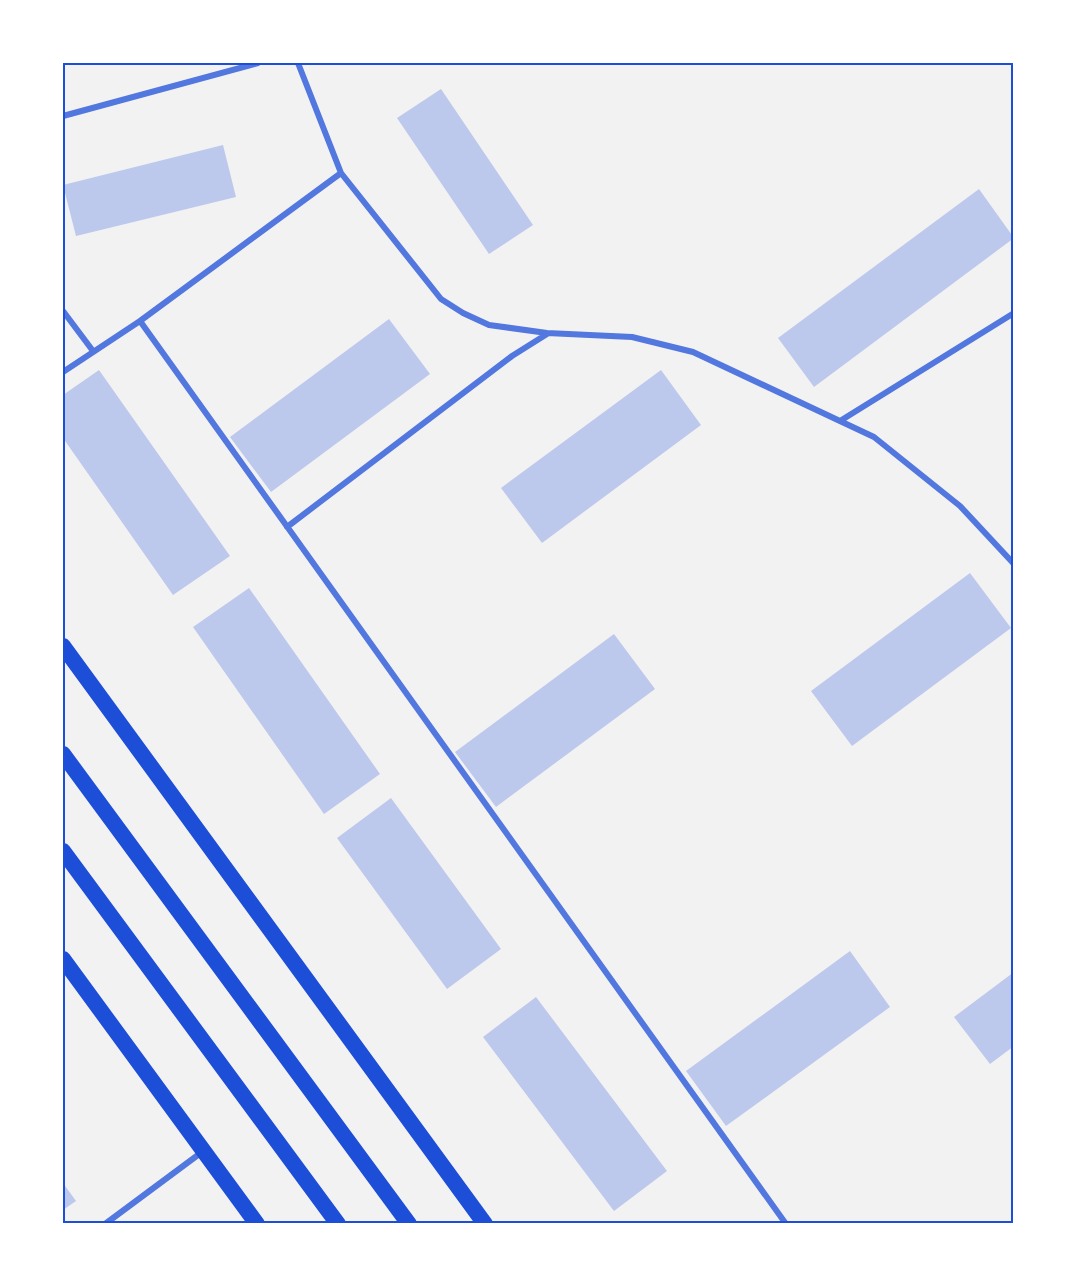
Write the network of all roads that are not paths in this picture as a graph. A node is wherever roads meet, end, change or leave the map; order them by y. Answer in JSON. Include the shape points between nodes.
{"nodes":[{"id":1,"x":258,"y":63,"type":"edge"},
{"id":2,"x":298,"y":63,"type":"edge"},
{"id":3,"x":63,"y":116,"type":"edge"},
{"id":4,"x":341,"y":173,"type":"junction"},
{"id":5,"x":63,"y":311,"type":"edge"},
{"id":6,"x":1014,"y":313,"type":"edge"},
{"id":7,"x":140,"y":321,"type":"junction"},
{"id":8,"x":547,"y":333,"type":"junction"},
{"id":9,"x":93,"y":351,"type":"junction"},
{"id":10,"x":63,"y":372,"type":"edge"},
{"id":11,"x":840,"y":422,"type":"junction"},
{"id":12,"x":287,"y":526,"type":"junction"},
{"id":13,"x":1014,"y":564,"type":"edge"},
{"id":14,"x":63,"y":646,"type":"edge"},
{"id":15,"x":63,"y":754,"type":"edge"},
{"id":16,"x":63,"y":851,"type":"edge"},
{"id":17,"x":63,"y":959,"type":"edge"},
{"id":18,"x":203,"y":1151,"type":"junction"},
{"id":19,"x":105,"y":1224,"type":"edge"},
{"id":20,"x":257,"y":1224,"type":"edge"},
{"id":21,"x":338,"y":1224,"type":"edge"},
{"id":22,"x":409,"y":1224,"type":"edge"},
{"id":23,"x":486,"y":1224,"type":"edge"},
{"id":24,"x":786,"y":1224,"type":"edge"}],
"edges":[{"from":1,"to":3,"type":"street"},
{"from":2,"to":4,"type":"street"},
{"from":4,"to":7,"type":"street"},
{"from":4,"to":8,"type":"street","via":[[441,299],[489,325]]},
{"from":5,"to":9,"type":"street"},
{"from":6,"to":11,"type":"street"},
{"from":7,"to":9,"type":"street"},
{"from":7,"to":12,"type":"street"},
{"from":8,"to":11,"type":"street","via":[[632,337],[693,352]]},
{"from":8,"to":12,"type":"street"},
{"from":9,"to":10,"type":"street"},
{"from":11,"to":13,"type":"street","via":[[874,437],[960,506]]},
{"from":12,"to":24,"type":"street"},
{"from":14,"to":23,"type":"highway"},
{"from":15,"to":22,"type":"highway"},
{"from":16,"to":21,"type":"highway"},
{"from":17,"to":18,"type":"highway"},
{"from":18,"to":19,"type":"street"},
{"from":18,"to":20,"type":"highway"}]}
